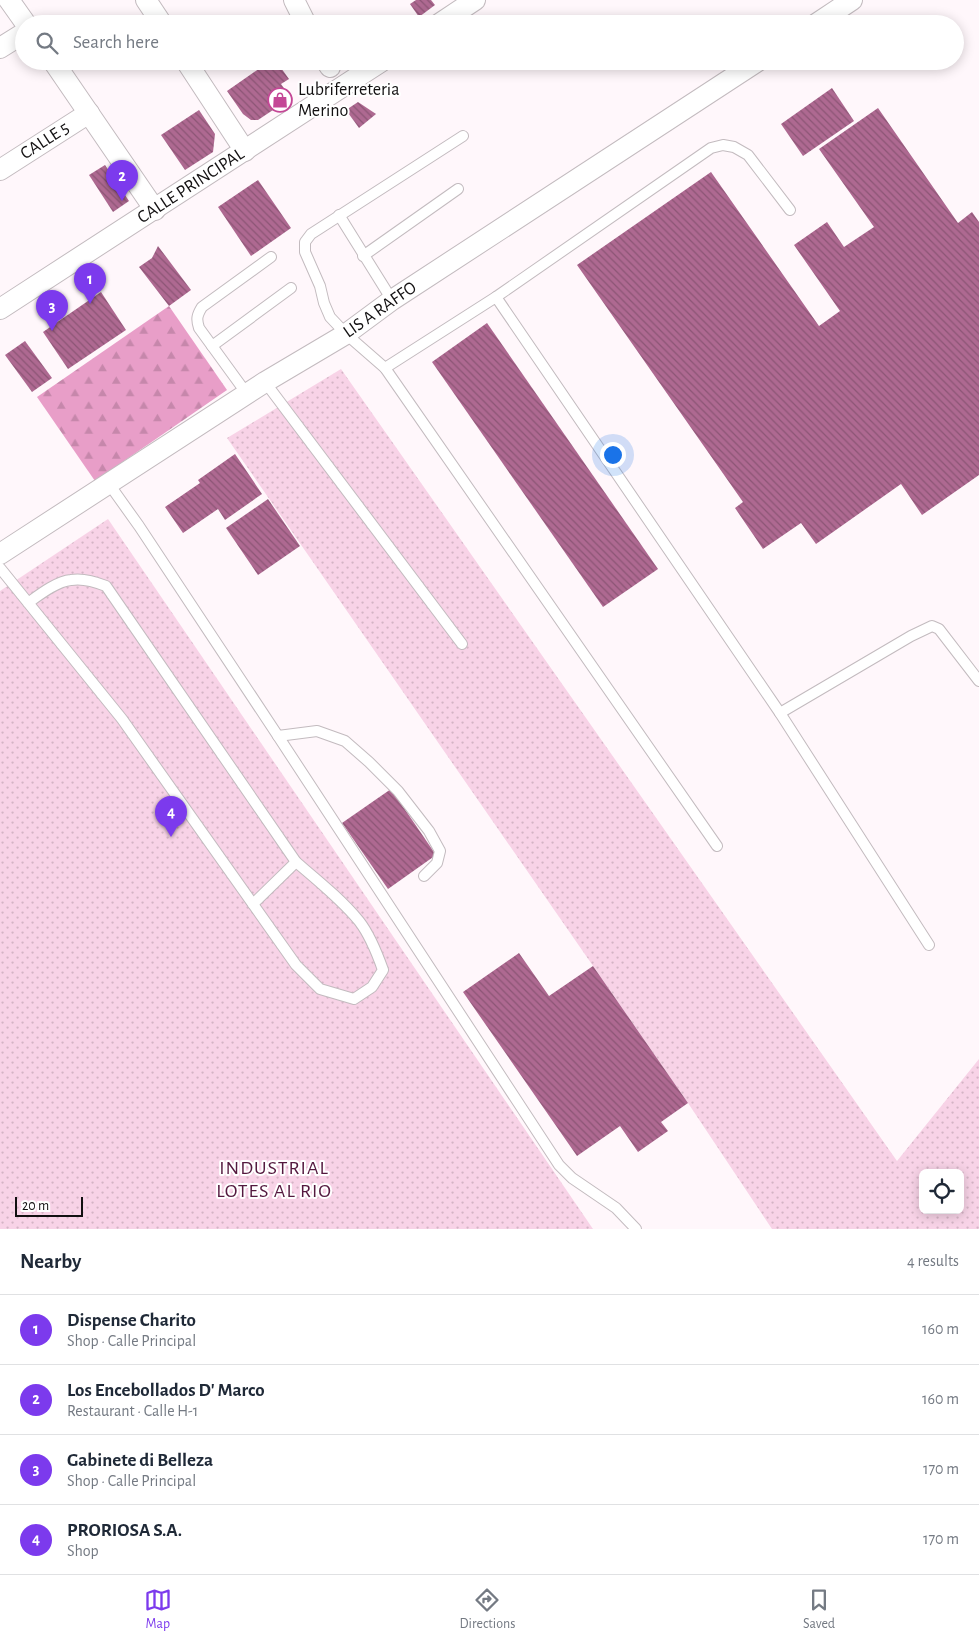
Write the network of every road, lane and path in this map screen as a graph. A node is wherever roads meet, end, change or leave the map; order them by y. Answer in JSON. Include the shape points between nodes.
{"nodes":[{"id":1,"x":9,"y":0,"type":"edge"},
{"id":2,"x":146,"y":0,"type":"edge"},
{"id":3,"x":294,"y":0,"type":"edge"},
{"id":4,"x":475,"y":0,"type":"edge"},
{"id":5,"x":852,"y":0,"type":"edge"},
{"id":6,"x":20,"y":15,"type":"edge"},
{"id":7,"x":156,"y":15,"type":"edge"},
{"id":8,"x":302,"y":15,"type":"edge"},
{"id":9,"x":452,"y":15,"type":"edge"},
{"id":10,"x":830,"y":15,"type":"edge"},
{"id":11,"x":15,"y":39,"type":"edge"},
{"id":12,"x":0,"y":48,"type":"edge"},
{"id":13,"x":59,"y":70,"type":"edge"},
{"id":14,"x":192,"y":70,"type":"edge"},
{"id":15,"x":368,"y":70,"type":"edge"},
{"id":16,"x":744,"y":70,"type":"edge"},
{"id":17,"x":89,"y":113,"type":"junction"},
{"id":18,"x":463,"y":136,"type":"dead end"},
{"id":19,"x":245,"y":151,"type":"junction"},
{"id":20,"x":0,"y":170,"type":"edge"},
{"id":21,"x":458,"y":189,"type":"dead end"},
{"id":22,"x":155,"y":210,"type":"junction"},
{"id":23,"x":790,"y":210,"type":"dead end"},
{"id":24,"x":339,"y":215,"type":"junction"},
{"id":25,"x":363,"y":256,"type":"junction"},
{"id":26,"x":271,"y":257,"type":"dead end"},
{"id":27,"x":291,"y":288,"type":"dead end"},
{"id":28,"x":496,"y":297,"type":"junction"},
{"id":29,"x":392,"y":300,"type":"junction"},
{"id":30,"x":0,"y":310,"type":"edge"},
{"id":31,"x":346,"y":334,"type":"junction"},
{"id":32,"x":212,"y":346,"type":"junction"},
{"id":33,"x":385,"y":368,"type":"junction"},
{"id":34,"x":265,"y":382,"type":"junction"},
{"id":35,"x":247,"y":394,"type":"junction"},
{"id":36,"x":109,"y":484,"type":"junction"},
{"id":37,"x":0,"y":554,"type":"edge"},
{"id":38,"x":0,"y":568,"type":"edge"},
{"id":39,"x":28,"y":602,"type":"junction"},
{"id":40,"x":462,"y":644,"type":"dead end"},
{"id":41,"x":979,"y":681,"type":"edge"},
{"id":42,"x":780,"y":713,"type":"junction"},
{"id":43,"x":278,"y":736,"type":"junction"},
{"id":44,"x":717,"y":846,"type":"dead end"},
{"id":45,"x":296,"y":862,"type":"junction"},
{"id":46,"x":424,"y":876,"type":"dead end"},
{"id":47,"x":253,"y":904,"type":"junction"},
{"id":48,"x":929,"y":945,"type":"dead end"},
{"id":49,"x":636,"y":1229,"type":"edge"}],
"edges":[{"from":1,"to":6,"type":"street"},
{"from":2,"to":7,"type":"street"},
{"from":3,"to":8,"type":"street"},
{"from":4,"to":9,"type":"street"},
{"from":5,"to":10,"type":"street"},
{"from":11,"to":12,"type":"street"},
{"from":13,"to":17,"type":"street"},
{"from":14,"to":19,"type":"street"},
{"from":15,"to":19,"type":"street","name":"CALLE PRINCIPAL"},
{"from":16,"to":29,"type":"street","name":"LIS A RAFFO"},
{"from":17,"to":20,"type":"street","name":"CALLE 5"},
{"from":17,"to":22,"type":"street"},
{"from":18,"to":24,"type":"lane"},
{"from":19,"to":22,"type":"street","name":"CALLE PRINCIPAL"},
{"from":21,"to":25,"type":"lane"},
{"from":22,"to":30,"type":"street","name":"CALLE PRINCIPAL"},
{"from":23,"to":28,"type":"lane","via":[[748,154],[723,145],[711,148]]},
{"from":24,"to":25,"type":"lane"},
{"from":24,"to":31,"type":"lane","via":[[311,234],[305,242],[305,252],[330,317]]},
{"from":25,"to":29,"type":"lane"},
{"from":26,"to":32,"type":"lane","via":[[197,314],[199,328]]},
{"from":27,"to":32,"type":"lane"},
{"from":28,"to":33,"type":"lane"},
{"from":28,"to":42,"type":"lane"},
{"from":29,"to":31,"type":"street","name":"LIS A RAFFO"},
{"from":31,"to":33,"type":"lane"},
{"from":31,"to":34,"type":"street","name":"LIS A RAFFO"},
{"from":32,"to":35,"type":"lane"},
{"from":33,"to":44,"type":"lane"},
{"from":34,"to":35,"type":"street","name":"LIS A RAFFO"},
{"from":34,"to":40,"type":"lane"},
{"from":35,"to":36,"type":"street","name":"LIS A RAFFO"},
{"from":36,"to":37,"type":"street","name":"LIS A RAFFO"},
{"from":36,"to":43,"type":"lane"},
{"from":38,"to":39,"type":"lane"},
{"from":39,"to":45,"type":"lane","via":[[70,580],[106,586]]},
{"from":39,"to":47,"type":"lane","via":[[122,718]]},
{"from":41,"to":42,"type":"lane","via":[[939,629],[932,626]]},
{"from":42,"to":48,"type":"lane"},
{"from":43,"to":46,"type":"lane","via":[[318,731],[345,741],[368,762],[398,791],[440,851],[437,862]]},
{"from":43,"to":49,"type":"lane","via":[[559,1165],[572,1178],[616,1208]]},
{"from":45,"to":47,"type":"lane"},
{"from":45,"to":47,"type":"lane","via":[[359,922],[377,951],[383,970],[372,987],[354,999],[320,989],[296,965]]}]}
